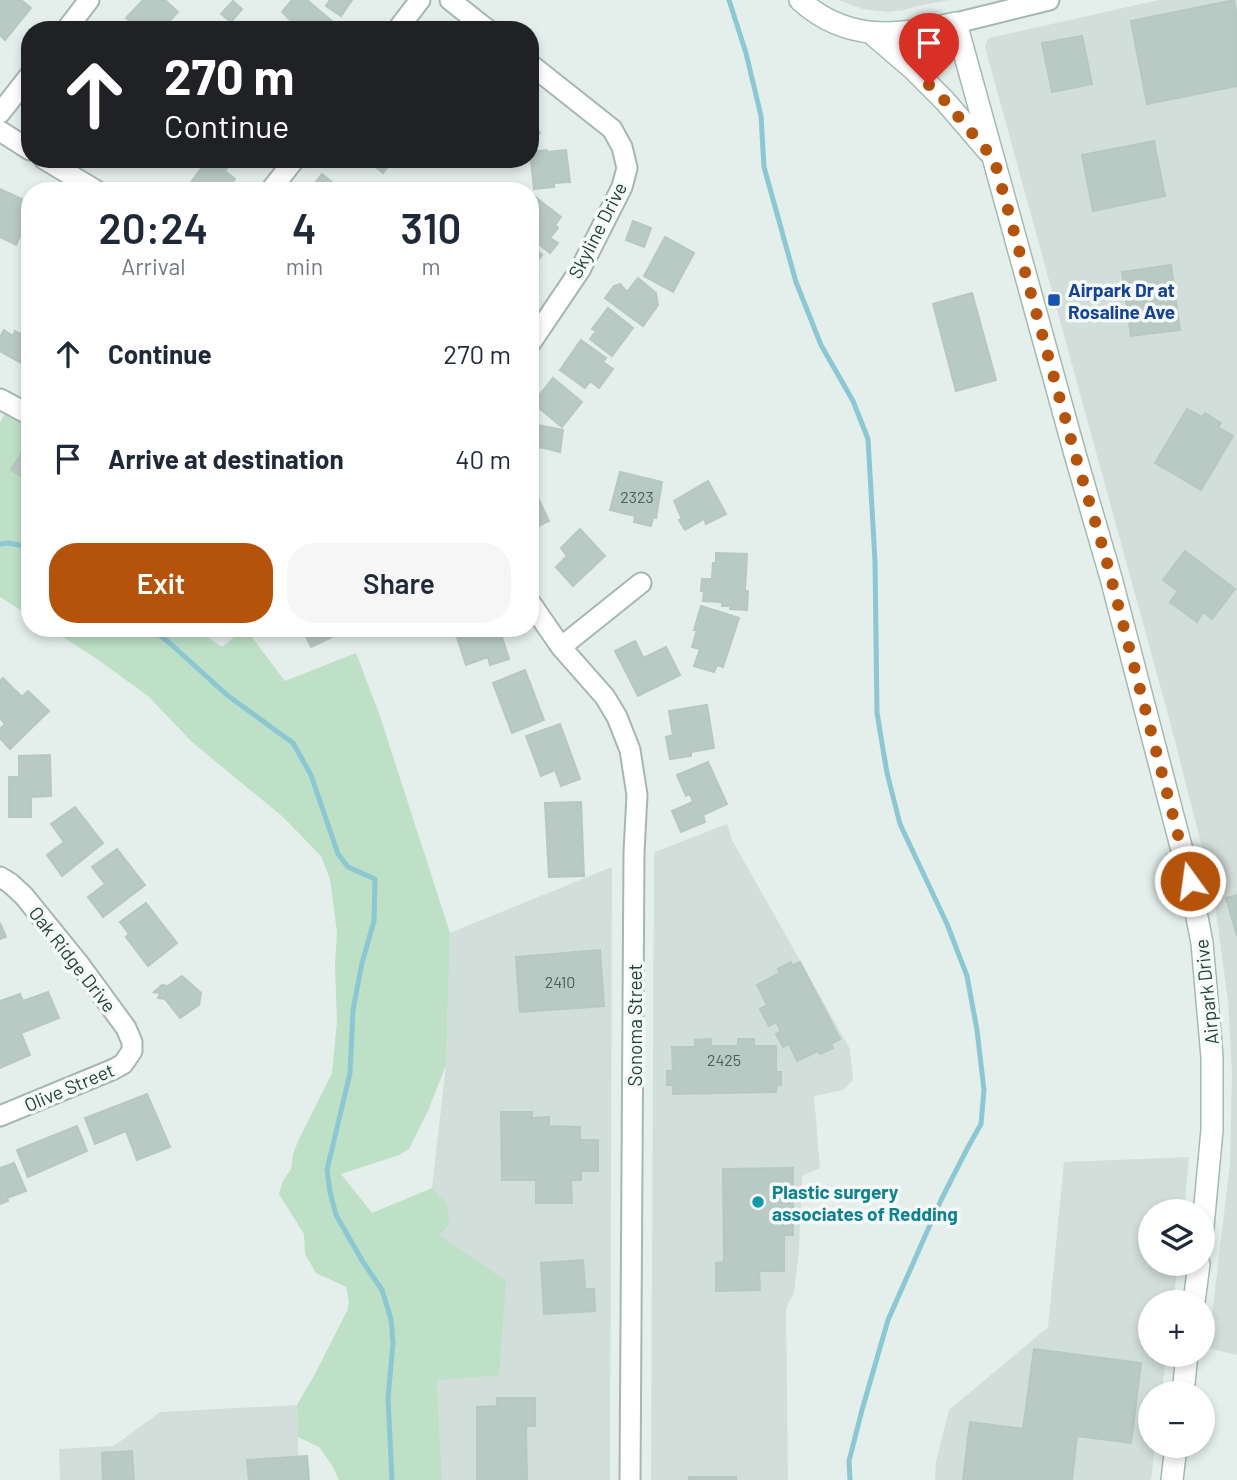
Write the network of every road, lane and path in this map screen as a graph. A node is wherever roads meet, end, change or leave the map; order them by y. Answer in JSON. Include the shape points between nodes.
{"nodes":[{"id":1,"x":89,"y":0,"type":"edge"},
{"id":2,"x":420,"y":0,"type":"edge"},
{"id":3,"x":450,"y":0,"type":"edge"},
{"id":4,"x":800,"y":0,"type":"edge"},
{"id":5,"x":1049,"y":0,"type":"edge"},
{"id":6,"x":73,"y":21,"type":"edge"},
{"id":7,"x":404,"y":21,"type":"edge"},
{"id":8,"x":477,"y":21,"type":"edge"},
{"id":9,"x":956,"y":23,"type":"junction"},
{"id":10,"x":871,"y":33,"type":"junction"},
{"id":11,"x":539,"y":71,"type":"edge"},
{"id":12,"x":21,"y":86,"type":"edge"},
{"id":13,"x":0,"y":113,"type":"edge"},
{"id":14,"x":0,"y":131,"type":"edge"},
{"id":15,"x":21,"y":144,"type":"edge"},
{"id":16,"x":994,"y":159,"type":"junction"},
{"id":17,"x":59,"y":168,"type":"edge"},
{"id":18,"x":288,"y":168,"type":"edge"},
{"id":19,"x":82,"y":182,"type":"edge"},
{"id":20,"x":277,"y":182,"type":"edge"},
{"id":21,"x":539,"y":331,"type":"edge"},
{"id":22,"x":0,"y":399,"type":"edge"},
{"id":23,"x":21,"y":410,"type":"edge"},
{"id":24,"x":641,"y":583,"type":"dead end"},
{"id":25,"x":539,"y":615,"type":"edge"},
{"id":26,"x":561,"y":647,"type":"junction"},
{"id":27,"x":0,"y":877,"type":"edge"},
{"id":28,"x":132,"y":1051,"type":"joint"},
{"id":29,"x":0,"y":1116,"type":"edge"},
{"id":30,"x":1206,"y":1199,"type":"edge"},
{"id":31,"x":1175,"y":1458,"type":"edge"},
{"id":32,"x":630,"y":1480,"type":"edge"},
{"id":33,"x":1172,"y":1480,"type":"edge"}],
"edges":[{"from":1,"to":6,"type":"street"},
{"from":2,"to":7,"type":"street"},
{"from":3,"to":8,"type":"street"},
{"from":4,"to":10,"type":"street","via":[[835,23]]},
{"from":5,"to":9,"type":"street"},
{"from":9,"to":10,"type":"street","via":[[893,34]]},
{"from":9,"to":16,"type":"street","name":"Airpark Drive"},
{"from":10,"to":16,"type":"street","via":[[945,101]]},
{"from":11,"to":21,"type":"street","name":"Skyline Drive","via":[[611,129],[627,168],[580,270]]},
{"from":12,"to":13,"type":"street"},
{"from":14,"to":15,"type":"street"},
{"from":16,"to":30,"type":"street","name":"Airpark Drive","via":[[1190,881],[1202,943],[1212,1057]]},
{"from":17,"to":19,"type":"street"},
{"from":18,"to":20,"type":"street"},
{"from":22,"to":23,"type":"street"},
{"from":24,"to":26,"type":"street"},
{"from":25,"to":26,"type":"street","name":"Sonoma Street"},
{"from":26,"to":32,"type":"street","name":"Sonoma Street","via":[[617,717],[630,750],[637,795]]},
{"from":27,"to":28,"type":"street","name":"Oak Ridge Drive","via":[[24,896],[80,965],[126,1027]]},
{"from":28,"to":29,"type":"street","name":"Olive Street","via":[[114,1069]]},
{"from":31,"to":33,"type":"street"}]}
